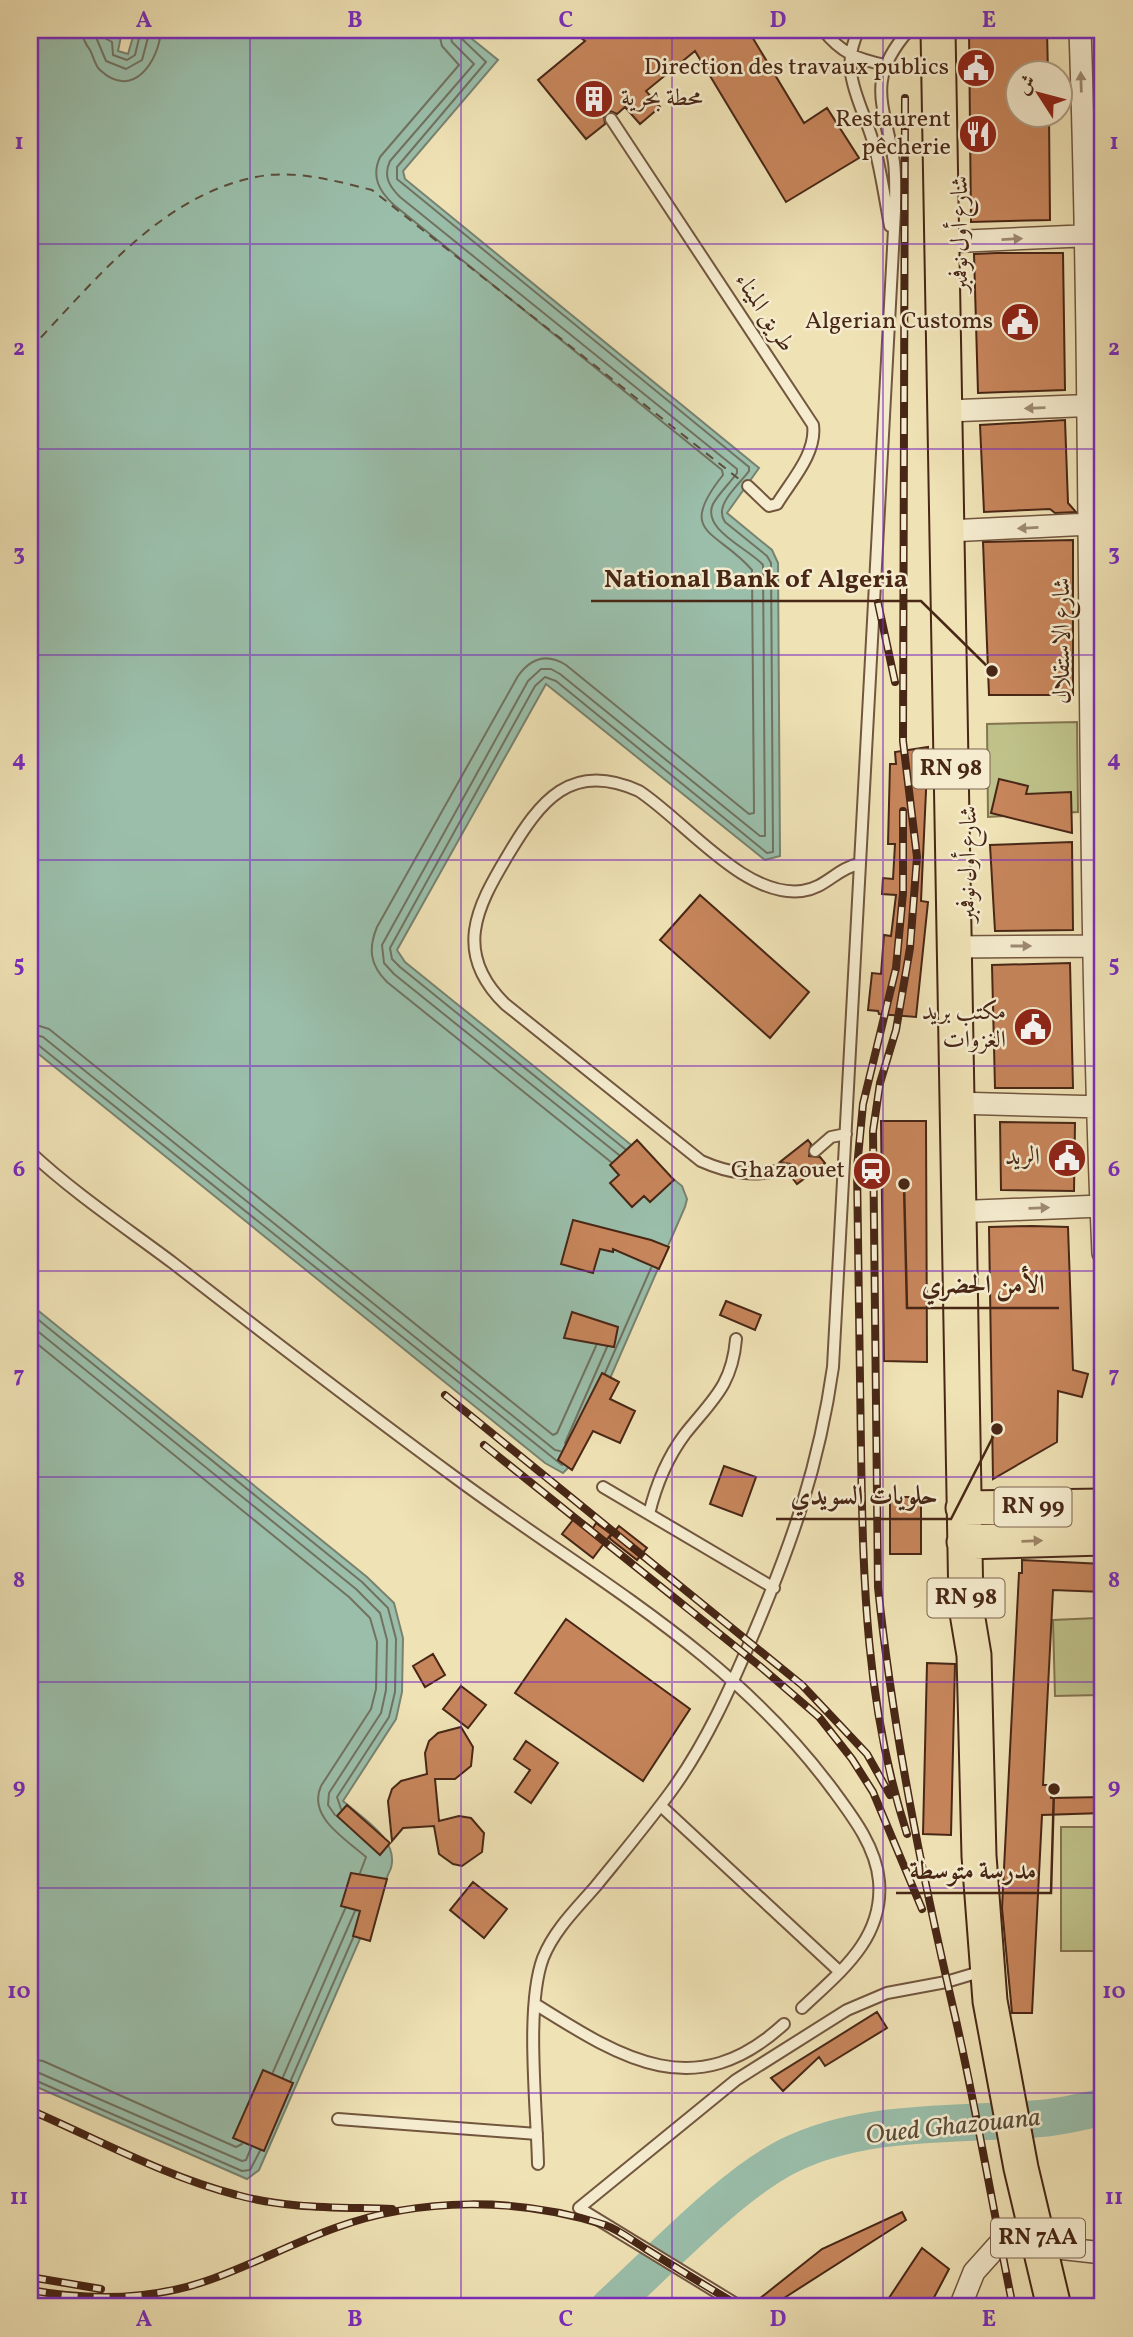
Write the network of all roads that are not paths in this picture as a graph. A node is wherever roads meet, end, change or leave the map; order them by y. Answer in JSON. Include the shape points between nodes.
{"nodes":[{"id":1,"x":823,"y":30,"type":"edge"},
{"id":2,"x":859,"y":30,"type":"edge"},
{"id":3,"x":909,"y":30,"type":"edge"},
{"id":4,"x":938,"y":30,"type":"edge"},
{"id":5,"x":961,"y":30,"type":"edge"},
{"id":6,"x":1080,"y":30,"type":"edge"},
{"id":7,"x":849,"y":56,"type":"junction"},
{"id":8,"x":886,"y":65,"type":"junction"},
{"id":9,"x":611,"y":119,"type":"dead end"},
{"id":10,"x":1095,"y":235,"type":"edge"},
{"id":11,"x":892,"y":236,"type":"junction"},
{"id":12,"x":952,"y":241,"type":"junction"},
{"id":13,"x":1097,"y":405,"type":"edge"},
{"id":14,"x":955,"y":411,"type":"junction"},
{"id":15,"x":1097,"y":475,"type":"edge"},
{"id":16,"x":748,"y":486,"type":"dead end"},
{"id":17,"x":1090,"y":524,"type":"junction"},
{"id":18,"x":957,"y":531,"type":"junction"},
{"id":19,"x":1096,"y":575,"type":"edge"},
{"id":20,"x":1097,"y":823,"type":"edge"},
{"id":21,"x":859,"y":864,"type":"junction"},
{"id":22,"x":1097,"y":946,"type":"edge"},
{"id":23,"x":960,"y":947,"type":"junction"},
{"id":24,"x":962,"y":1103,"type":"junction"},
{"id":25,"x":1101,"y":1107,"type":"edge"},
{"id":26,"x":846,"y":1134,"type":"junction"},
{"id":27,"x":815,"y":1151,"type":"dead end"},
{"id":28,"x":30,"y":1152,"type":"edge"},
{"id":29,"x":785,"y":1169,"type":"dead end"},
{"id":30,"x":1101,"y":1206,"type":"junction"},
{"id":31,"x":976,"y":1211,"type":"junction"},
{"id":32,"x":1103,"y":1253,"type":"edge"},
{"id":33,"x":737,"y":1339,"type":"dead end"},
{"id":34,"x":603,"y":1487,"type":"dead end"},
{"id":35,"x":1103,"y":1506,"type":"edge"},
{"id":36,"x":974,"y":1508,"type":"junction"},
{"id":37,"x":649,"y":1514,"type":"junction"},
{"id":38,"x":1103,"y":1538,"type":"edge"},
{"id":39,"x":975,"y":1542,"type":"junction"},
{"id":40,"x":774,"y":1588,"type":"junction"},
{"id":41,"x":974,"y":1655,"type":"joint"},
{"id":42,"x":734,"y":1679,"type":"junction"},
{"id":43,"x":661,"y":1806,"type":"junction"},
{"id":44,"x":840,"y":1972,"type":"junction"},
{"id":45,"x":988,"y":1986,"type":"junction"},
{"id":46,"x":535,"y":2004,"type":"junction"},
{"id":47,"x":802,"y":2008,"type":"dead end"},
{"id":48,"x":784,"y":2024,"type":"dead end"},
{"id":49,"x":338,"y":2119,"type":"dead end"},
{"id":50,"x":537,"y":2134,"type":"junction"},
{"id":51,"x":538,"y":2164,"type":"dead end"},
{"id":52,"x":1039,"y":2244,"type":"junction"},
{"id":53,"x":1103,"y":2253,"type":"edge"},
{"id":54,"x":741,"y":2307,"type":"edge"},
{"id":55,"x":960,"y":2307,"type":"edge"},
{"id":56,"x":1054,"y":2307,"type":"edge"}],
"edges":[{"from":1,"to":7,"type":"lane"},
{"from":2,"to":7,"type":"lane"},
{"from":3,"to":8,"type":"lane"},
{"from":4,"to":12,"type":"main road","name":"شارع أول نوفمبر","number":"RN 98"},
{"from":5,"to":12,"type":"main road","name":"شارع أول نوفمبر","number":"RN 98"},
{"from":10,"to":6,"type":"street","name":"شارع الاستقلال","one_way":true},
{"from":7,"to":8,"type":"lane"},
{"from":7,"to":11,"type":"lane","via":[[851,83],[874,146]]},
{"from":8,"to":11,"type":"lane","via":[[880,98],[894,161]]},
{"from":9,"to":16,"type":"lane","name":"طريق الميناء","via":[[813,425],[811,450],[777,504],[769,506]]},
{"from":12,"to":10,"type":"street","one_way":true},
{"from":10,"to":13,"type":"street","name":"شارع الاستقلال"},
{"from":11,"to":21,"type":"lane"},
{"from":12,"to":14,"type":"main road","name":"شارع أول نوفمبر","number":"RN 98"},
{"from":13,"to":14,"type":"street","one_way":true},
{"from":13,"to":15,"type":"street","name":"شارع الاستقلال"},
{"from":14,"to":18,"type":"main road","name":"شارع أول نوفمبر","number":"RN 98"},
{"from":15,"to":17,"type":"street","name":"شارع الاستقلال"},
{"from":17,"to":18,"type":"street","one_way":true},
{"from":17,"to":19,"type":"street","name":"شارع الاستقلال"},
{"from":18,"to":23,"type":"main road","name":"شارع أول نوفمبر","number":"RN 98"},
{"from":19,"to":20,"type":"street","name":"شارع الاستقلال"},
{"from":20,"to":22,"type":"street","name":"شارع الاستقلال"},
{"from":21,"to":26,"type":"lane"},
{"from":21,"to":29,"type":"lane","via":[[848,866],[826,885],[812,890],[770,888],[743,874],[639,791],[611,782],[582,783],[554,794],[532,814],[476,914],[479,968],[505,1004],[701,1160],[737,1174]]},
{"from":23,"to":22,"type":"street","one_way":true},
{"from":22,"to":25,"type":"street","name":"شارع الاستقلال"},
{"from":23,"to":24,"type":"main road","name":"شارع أول نوفمبر","number":"RN 98"},
{"from":24,"to":25,"type":"street"},
{"from":24,"to":31,"type":"main road","name":"شارع أول نوفمبر","number":"RN 98"},
{"from":24,"to":36,"type":"main road","name":"شارع أول نوفمبر","number":"RN 98"},
{"from":25,"to":30,"type":"street","name":"شارع الاستقلال"},
{"from":26,"to":27,"type":"lane","via":[[831,1137]]},
{"from":26,"to":40,"type":"lane","via":[[833,1367],[826,1415],[803,1510]]},
{"from":28,"to":42,"type":"lane","via":[[325,1380],[668,1626]]},
{"from":31,"to":30,"type":"street","one_way":true},
{"from":30,"to":32,"type":"street","name":"شارع الاستقلال"},
{"from":31,"to":36,"type":"main road","name":"شارع أول نوفمبر","number":"RN 98"},
{"from":33,"to":37,"type":"lane","via":[[726,1382],[673,1452]]},
{"from":34,"to":37,"type":"lane"},
{"from":35,"to":36,"type":"main road","number":"RN 99"},
{"from":36,"to":39,"type":"main road","number":"RN 98"},
{"from":37,"to":40,"type":"lane"},
{"from":39,"to":38,"type":"main road","number":"RN 99","one_way":true},
{"from":39,"to":41,"type":"main road","number":"RN 98","via":[[966,1607]]},
{"from":40,"to":42,"type":"lane"},
{"from":41,"to":45,"type":"main road","number":"RN 7AA"},
{"from":42,"to":43,"type":"lane","via":[[700,1746]]},
{"from":42,"to":44,"type":"lane","via":[[818,1769],[872,1851],[879,1882],[877,1914],[867,1941]]},
{"from":43,"to":44,"type":"lane"},
{"from":43,"to":46,"type":"lane","via":[[550,1943],[539,1971]]},
{"from":44,"to":47,"type":"lane"},
{"from":45,"to":52,"type":"main road","number":"RN 7AA"},
{"from":45,"to":54,"type":"lane","via":[[869,1999],[747,2073],[579,2208]]},
{"from":46,"to":48,"type":"lane","via":[[633,2060],[667,2068],[702,2068],[734,2059]]},
{"from":46,"to":50,"type":"lane"},
{"from":49,"to":50,"type":"lane"},
{"from":50,"to":51,"type":"lane"},
{"from":52,"to":53,"type":"street"},
{"from":52,"to":55,"type":"street","via":[[1000,2244],[974,2272]]},
{"from":52,"to":56,"type":"main road","number":"RN 7AA"}]}
